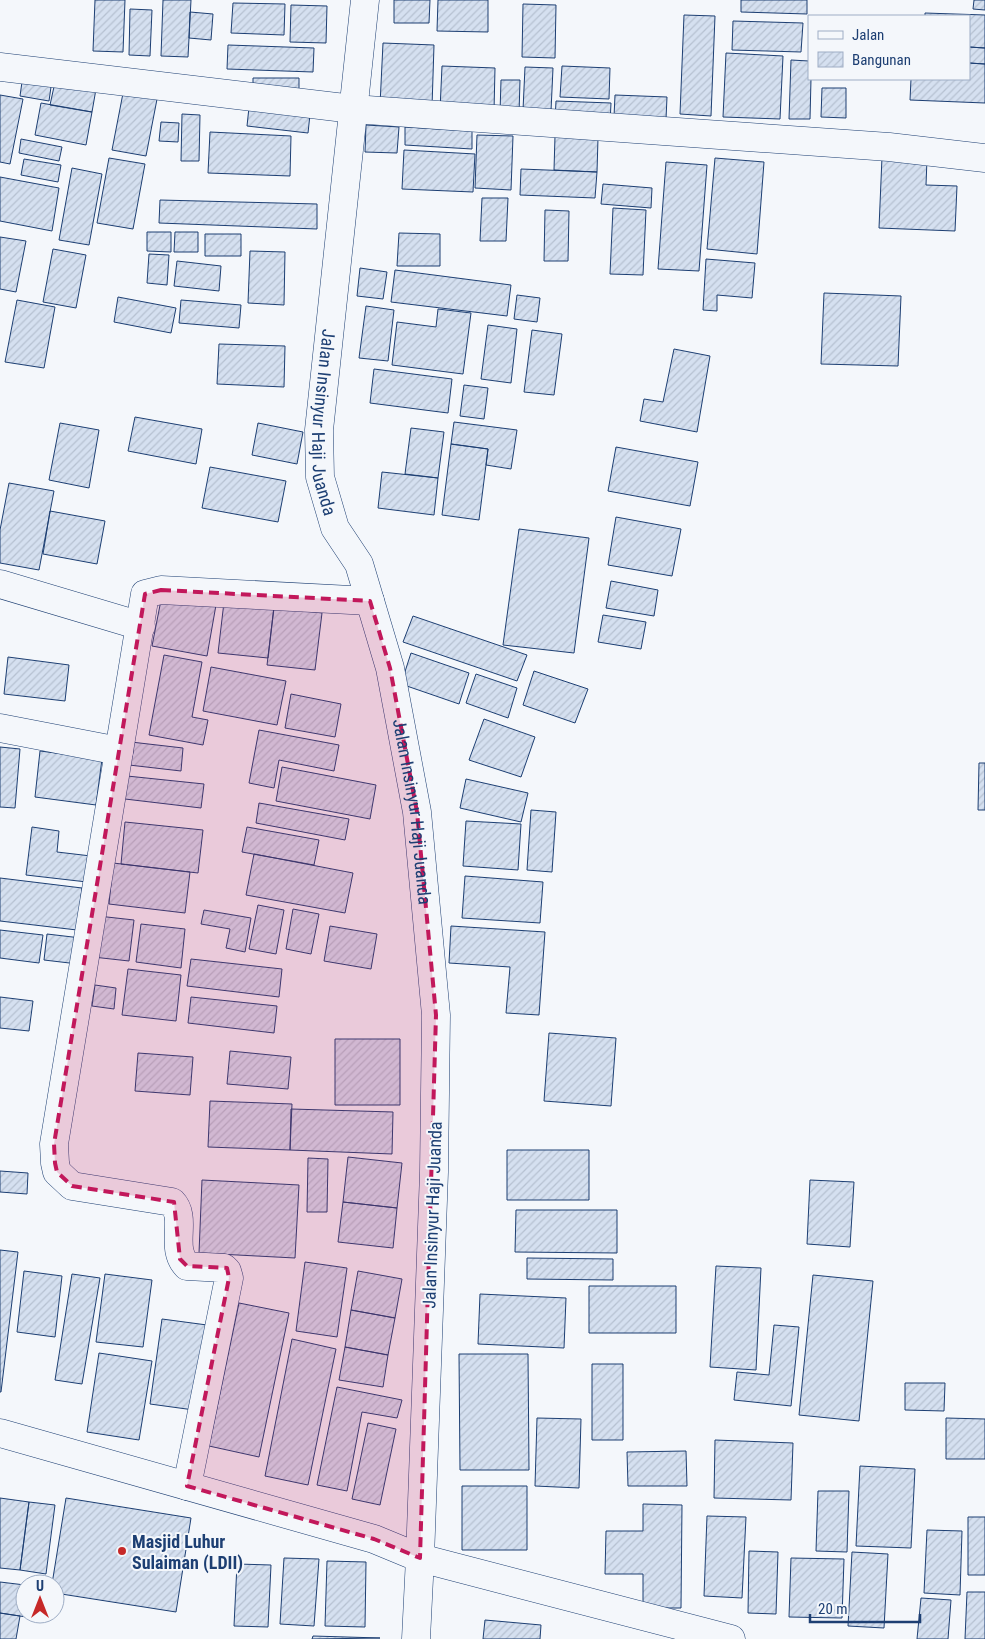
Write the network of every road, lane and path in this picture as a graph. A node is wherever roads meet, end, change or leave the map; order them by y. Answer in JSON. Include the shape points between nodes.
{"nodes":[{"id":1,"x":365,"y":0,"type":"edge"},
{"id":2,"x":0,"y":67,"type":"edge"},
{"id":3,"x":353,"y":109,"type":"junction"},
{"id":4,"x":985,"y":158,"type":"edge"},
{"id":5,"x":0,"y":584,"type":"edge"},
{"id":6,"x":370,"y":600,"type":"junction"},
{"id":7,"x":141,"y":626,"type":"junction"},
{"id":8,"x":0,"y":728,"type":"edge"},
{"id":9,"x":120,"y":751,"type":"junction"},
{"id":10,"x":0,"y":1433,"type":"edge"},
{"id":11,"x":187,"y":1486,"type":"junction"},
{"id":12,"x":420,"y":1558,"type":"junction"},
{"id":13,"x":416,"y":1639,"type":"edge"},
{"id":14,"x":731,"y":1639,"type":"edge"}],
"edges":[{"from":1,"to":3,"type":"street","name":"Jalan Insinyur Haji Juanda"},
{"from":2,"to":3,"type":"street"},
{"from":3,"to":4,"type":"street","via":[[888,147]]},
{"from":3,"to":6,"type":"street","name":"Jalan Insinyur Haji Juanda","via":[[319,430],[320,477],[335,528],[359,564]]},
{"from":5,"to":7,"type":"street"},
{"from":6,"to":7,"type":"street","via":[[161,590],[146,594]]},
{"from":6,"to":12,"type":"street","name":"Jalan Insinyur Haji Juanda","via":[[390,668],[417,812],[436,1015],[434,1172]]},
{"from":7,"to":9,"type":"street"},
{"from":8,"to":9,"type":"street"},
{"from":9,"to":11,"type":"street","via":[[54,1144],[55,1163],[57,1172],[72,1186],[172,1202],[178,1212],[180,1259],[187,1266],[224,1268],[227,1271],[229,1278]]},
{"from":10,"to":11,"type":"street"},
{"from":11,"to":12,"type":"street","via":[[374,1539]]},
{"from":12,"to":13,"type":"street","name":"Jalan Insinyur Haji Juanda"},
{"from":12,"to":14,"type":"street"}]}
